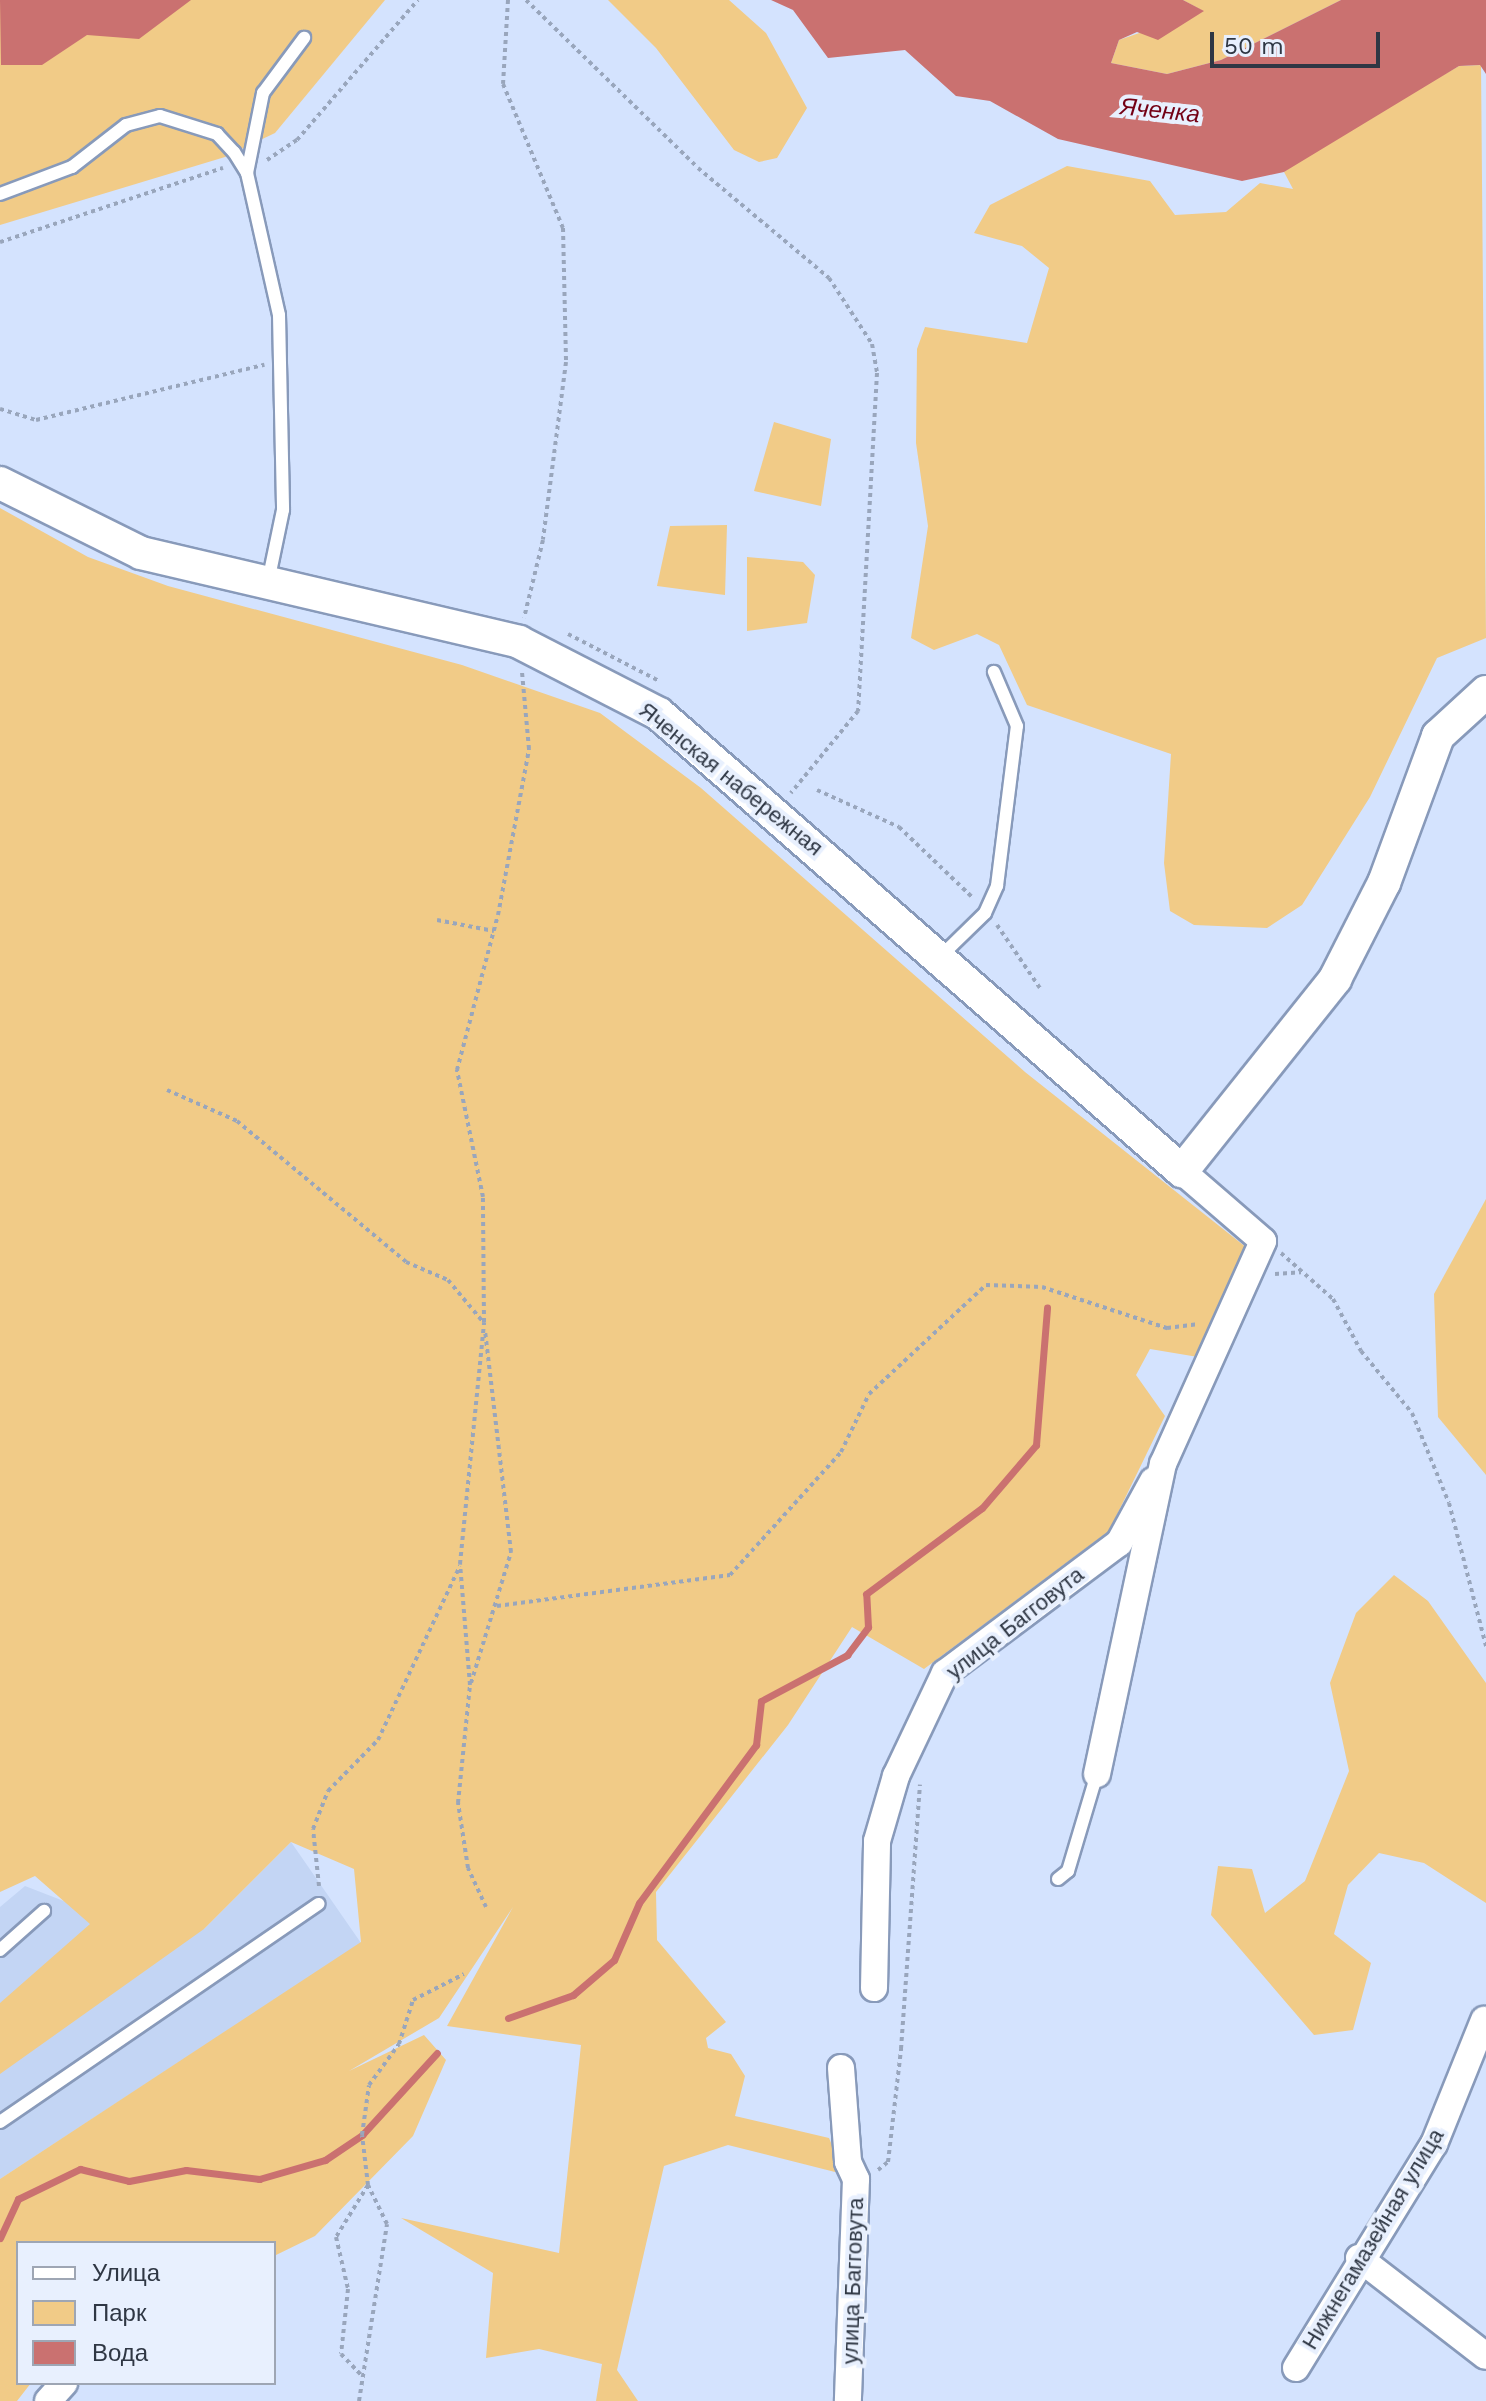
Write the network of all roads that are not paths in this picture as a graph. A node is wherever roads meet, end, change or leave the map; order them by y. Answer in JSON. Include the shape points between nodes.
{"nodes":[{"id":1,"x":304,"y":38,"type":"dead end"},
{"id":2,"x":247,"y":173,"type":"junction"},
{"id":3,"x":0,"y":194,"type":"edge"},
{"id":4,"x":0,"y":483,"type":"edge"},
{"id":5,"x":267,"y":585,"type":"junction"},
{"id":6,"x":994,"y":672,"type":"dead end"},
{"id":7,"x":1486,"y":692,"type":"edge"},
{"id":8,"x":942,"y":955,"type":"junction"},
{"id":9,"x":1182,"y":1171,"type":"junction"},
{"id":10,"x":1163,"y":1464,"type":"junction"},
{"id":11,"x":1097,"y":1774,"type":"joint"},
{"id":12,"x":1058,"y":1879,"type":"dead end"},
{"id":13,"x":318,"y":1904,"type":"road end"},
{"id":14,"x":44,"y":1911,"type":"dead end"},
{"id":15,"x":0,"y":1950,"type":"edge"},
{"id":16,"x":874,"y":1988,"type":"dead end"},
{"id":17,"x":1484,"y":2020,"type":"dead end"},
{"id":18,"x":841,"y":2068,"type":"dead end"},
{"id":19,"x":0,"y":2122,"type":"edge"},
{"id":20,"x":1359,"y":2258,"type":"junction"},
{"id":21,"x":1486,"y":2356,"type":"edge"},
{"id":22,"x":1296,"y":2368,"type":"dead end"},
{"id":23,"x":62,"y":2385,"type":"edge"},
{"id":24,"x":48,"y":2401,"type":"edge"},
{"id":25,"x":848,"y":2401,"type":"edge"}],
"edges":[{"from":1,"to":2,"type":"lane","via":[[263,93]]},
{"from":2,"to":3,"type":"lane","via":[[217,134],[160,116],[126,125],[72,167]]},
{"from":2,"to":5,"type":"lane","via":[[279,315],[285,393],[283,510]]},
{"from":4,"to":5,"type":"street","name":"Яченская набережная","via":[[141,553]]},
{"from":5,"to":8,"type":"street","name":"Яченская набережная","via":[[522,626],[659,714]]},
{"from":6,"to":8,"type":"lane","via":[[1017,726],[997,886],[985,913]]},
{"from":7,"to":9,"type":"street","via":[[1438,736],[1384,883],[1335,979]]},
{"from":8,"to":9,"type":"street","name":"Яченская набережная"},
{"from":9,"to":10,"type":"street","name":"Яченская набережная","via":[[1263,1241]]},
{"from":10,"to":11,"type":"street"},
{"from":10,"to":16,"type":"street","name":"улица Багговута","via":[[1119,1543],[945,1673],[896,1776],[877,1841]]},
{"from":11,"to":12,"type":"lane","via":[[1068,1871]]},
{"from":13,"to":19,"type":"lane"},
{"from":14,"to":15,"type":"lane"},
{"from":17,"to":20,"type":"street","name":"Нижнегамазейная улица","via":[[1434,2144]]},
{"from":18,"to":25,"type":"street","name":"улица Багговута","via":[[848,2162],[856,2179]]},
{"from":20,"to":21,"type":"street"},
{"from":20,"to":22,"type":"street","name":"Нижнегамазейная улица"},
{"from":23,"to":24,"type":"street"}]}
